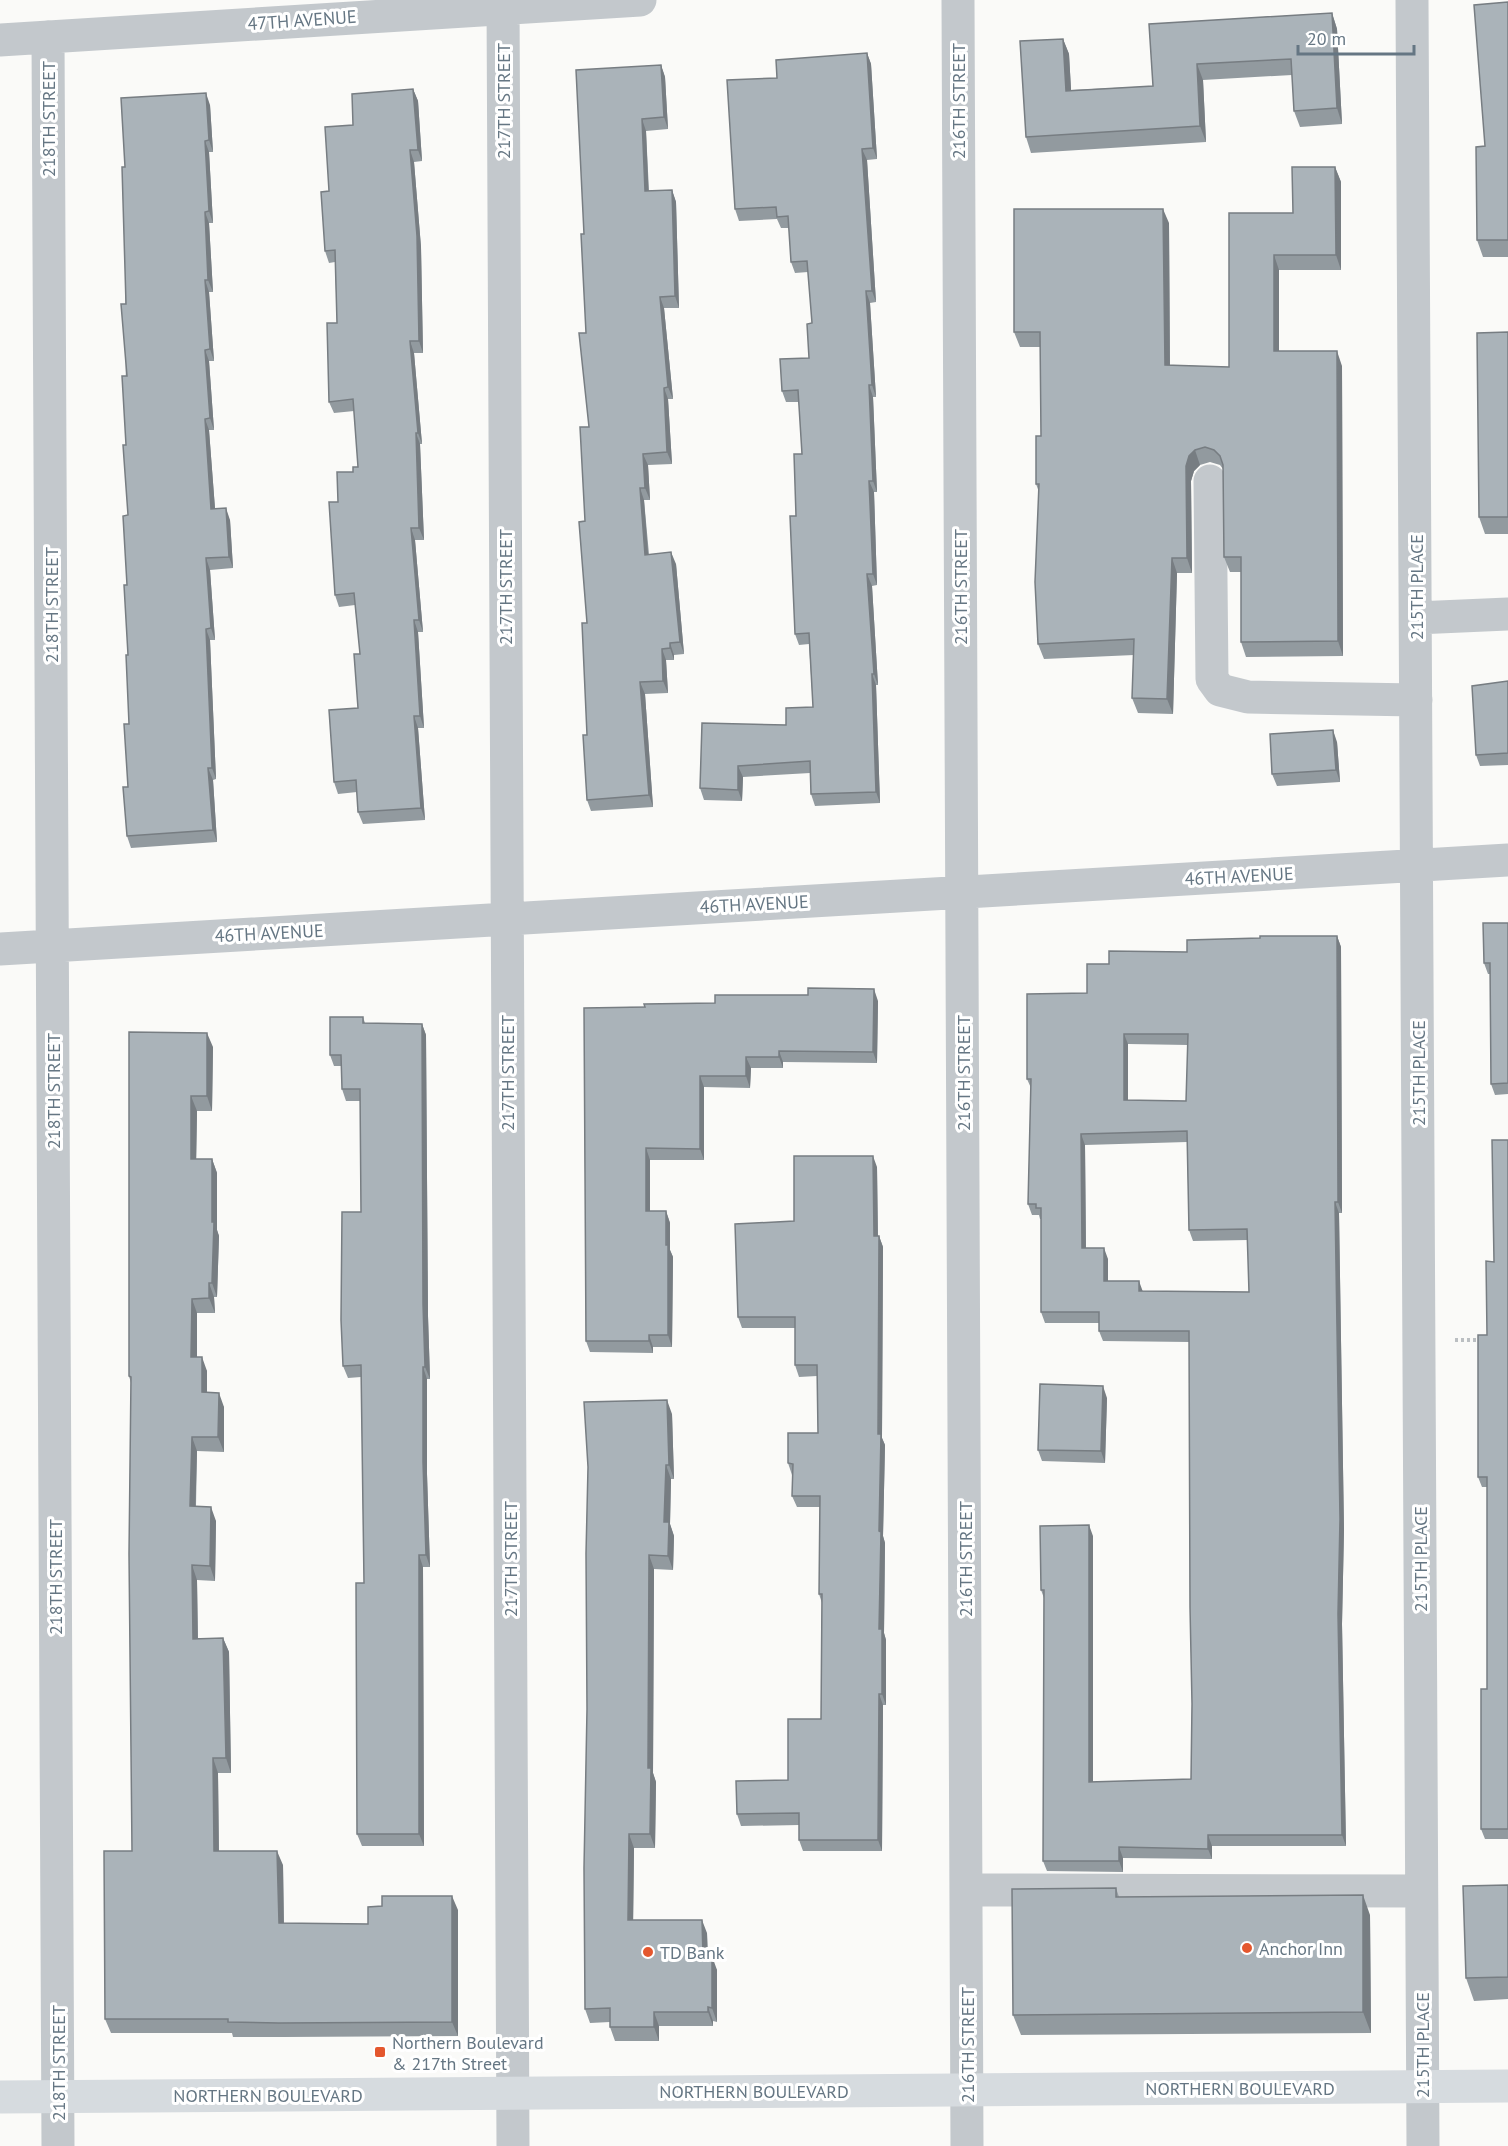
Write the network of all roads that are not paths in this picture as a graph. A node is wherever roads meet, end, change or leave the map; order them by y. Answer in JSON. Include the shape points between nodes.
{"nodes":[{"id":1,"x":640,"y":0,"type":"edge"},
{"id":2,"x":958,"y":0,"type":"edge"},
{"id":3,"x":1412,"y":0,"type":"edge"},
{"id":4,"x":503,"y":4,"type":"edge"},
{"id":5,"x":48,"y":37,"type":"junction"},
{"id":6,"x":0,"y":40,"type":"edge"},
{"id":7,"x":1210,"y":481,"type":"dead end"},
{"id":8,"x":1508,"y":614,"type":"edge"},
{"id":9,"x":1416,"y":618,"type":"junction"},
{"id":10,"x":1416,"y":700,"type":"junction"},
{"id":11,"x":1508,"y":860,"type":"edge"},
{"id":12,"x":1417,"y":866,"type":"junction"},
{"id":13,"x":962,"y":892,"type":"junction"},
{"id":14,"x":507,"y":919,"type":"junction"},
{"id":15,"x":52,"y":946,"type":"junction"},
{"id":16,"x":0,"y":949,"type":"edge"},
{"id":17,"x":967,"y":1890,"type":"junction"},
{"id":18,"x":1421,"y":1891,"type":"junction"},
{"id":19,"x":1508,"y":2085,"type":"edge"},
{"id":20,"x":1423,"y":2086,"type":"junction"},
{"id":21,"x":967,"y":2090,"type":"junction"},
{"id":22,"x":512,"y":2093,"type":"junction"},
{"id":23,"x":0,"y":2097,"type":"edge"},
{"id":24,"x":58,"y":2097,"type":"junction"},
{"id":25,"x":58,"y":2146,"type":"edge"},
{"id":26,"x":513,"y":2146,"type":"edge"},
{"id":27,"x":967,"y":2146,"type":"edge"},
{"id":28,"x":1423,"y":2146,"type":"edge"}],
"edges":[{"from":1,"to":4,"type":"street","name":"47TH AVENUE"},
{"from":2,"to":13,"type":"street","name":"216TH STREET"},
{"from":3,"to":9,"type":"street","name":"215TH PLACE"},
{"from":4,"to":5,"type":"street","name":"47TH AVENUE"},
{"from":4,"to":14,"type":"street","name":"217TH STREET"},
{"from":5,"to":6,"type":"street","name":"47TH AVENUE"},
{"from":5,"to":15,"type":"street","name":"218TH STREET"},
{"from":7,"to":10,"type":"street","via":[[1212,679],[1220,690],[1248,697]]},
{"from":8,"to":9,"type":"street"},
{"from":9,"to":10,"type":"street","name":"215TH PLACE"},
{"from":10,"to":12,"type":"street","name":"215TH PLACE"},
{"from":11,"to":12,"type":"street","name":"46TH AVENUE"},
{"from":12,"to":13,"type":"street","name":"46TH AVENUE"},
{"from":12,"to":18,"type":"street","name":"215TH PLACE"},
{"from":13,"to":14,"type":"street","name":"46TH AVENUE"},
{"from":13,"to":17,"type":"street","name":"216TH STREET"},
{"from":14,"to":15,"type":"street","name":"46TH AVENUE"},
{"from":14,"to":22,"type":"street","name":"217TH STREET"},
{"from":15,"to":16,"type":"street","name":"46TH AVENUE"},
{"from":15,"to":24,"type":"street","name":"218TH STREET"},
{"from":17,"to":18,"type":"street"},
{"from":17,"to":21,"type":"street","name":"216TH STREET"},
{"from":18,"to":20,"type":"street","name":"215TH PLACE"},
{"from":19,"to":20,"type":"main road","name":"NORTHERN BOULEVARD"},
{"from":20,"to":21,"type":"main road","name":"NORTHERN BOULEVARD"},
{"from":20,"to":28,"type":"street","name":"215TH PLACE"},
{"from":21,"to":22,"type":"main road","name":"NORTHERN BOULEVARD"},
{"from":21,"to":27,"type":"street","name":"216TH STREET"},
{"from":22,"to":24,"type":"main road","name":"NORTHERN BOULEVARD"},
{"from":22,"to":26,"type":"street","name":"217TH STREET"},
{"from":23,"to":24,"type":"main road","name":"NORTHERN BOULEVARD"},
{"from":24,"to":25,"type":"street","name":"218TH STREET"}]}
